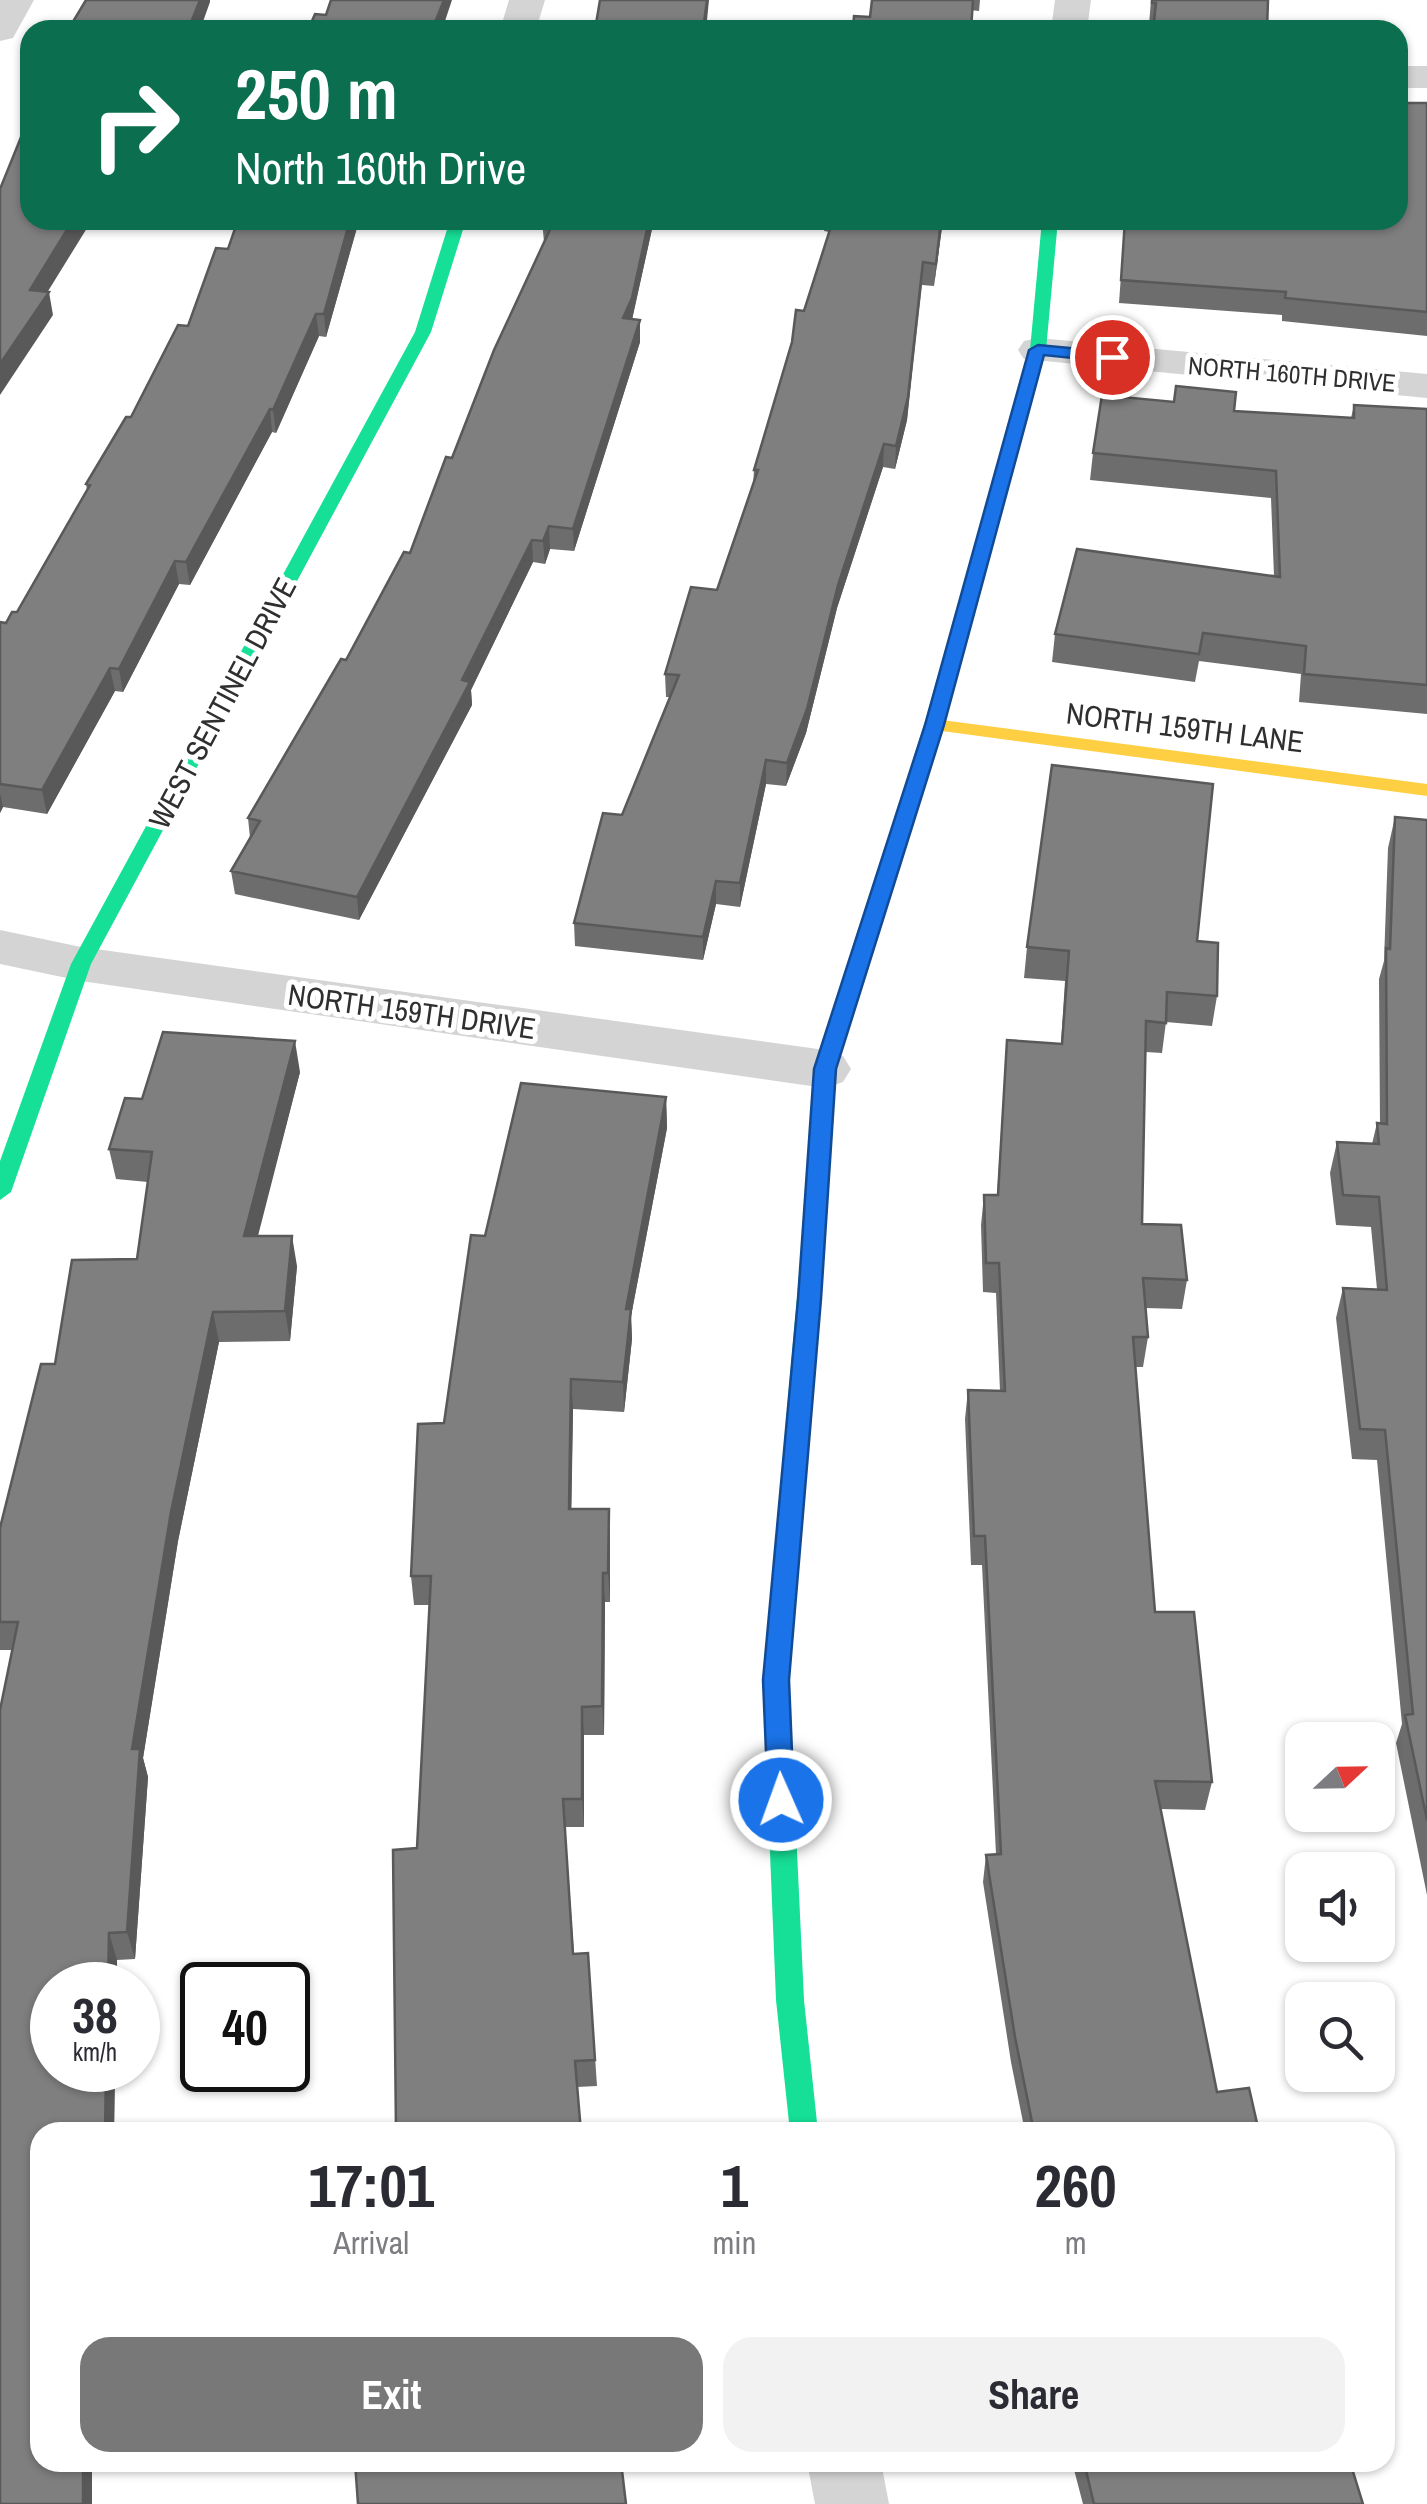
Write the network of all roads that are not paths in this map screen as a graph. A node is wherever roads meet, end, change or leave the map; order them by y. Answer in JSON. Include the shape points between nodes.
{"nodes":[{"id":1,"x":16,"y":0,"type":"edge"},
{"id":2,"x":0,"y":30,"type":"edge"},
{"id":3,"x":455,"y":230,"type":"edge"},
{"id":4,"x":1049,"y":230,"type":"edge"},
{"id":5,"x":1038,"y":350,"type":"junction"},
{"id":6,"x":1427,"y":386,"type":"edge"},
{"id":7,"x":934,"y":725,"type":"junction"},
{"id":8,"x":1427,"y":790,"type":"edge"},
{"id":9,"x":0,"y":947,"type":"edge"},
{"id":10,"x":81,"y":964,"type":"junction"},
{"id":11,"x":825,"y":1069,"type":"junction"},
{"id":12,"x":0,"y":1192,"type":"edge"},
{"id":13,"x":803,"y":2122,"type":"edge"},
{"id":14,"x":846,"y":2472,"type":"edge"},
{"id":15,"x":852,"y":2504,"type":"edge"}],
"edges":[{"from":1,"to":2,"type":"street"},
{"from":3,"to":10,"type":"street","name":"WEST SENTINEL DRIVE","via":[[423,332]]},
{"from":4,"to":5,"type":"street"},
{"from":5,"to":6,"type":"street","name":"NORTH 160TH DRIVE"},
{"from":5,"to":7,"type":"street"},
{"from":7,"to":8,"type":"street","name":"NORTH 159TH LANE"},
{"from":7,"to":11,"type":"street"},
{"from":9,"to":10,"type":"street","name":"NORTH 159TH DRIVE"},
{"from":10,"to":11,"type":"street","name":"NORTH 159TH DRIVE"},
{"from":10,"to":12,"type":"street","name":"WEST SENTINEL DRIVE"},
{"from":11,"to":13,"type":"street","via":[[776,1680],[790,2000]]},
{"from":14,"to":15,"type":"street"}]}
